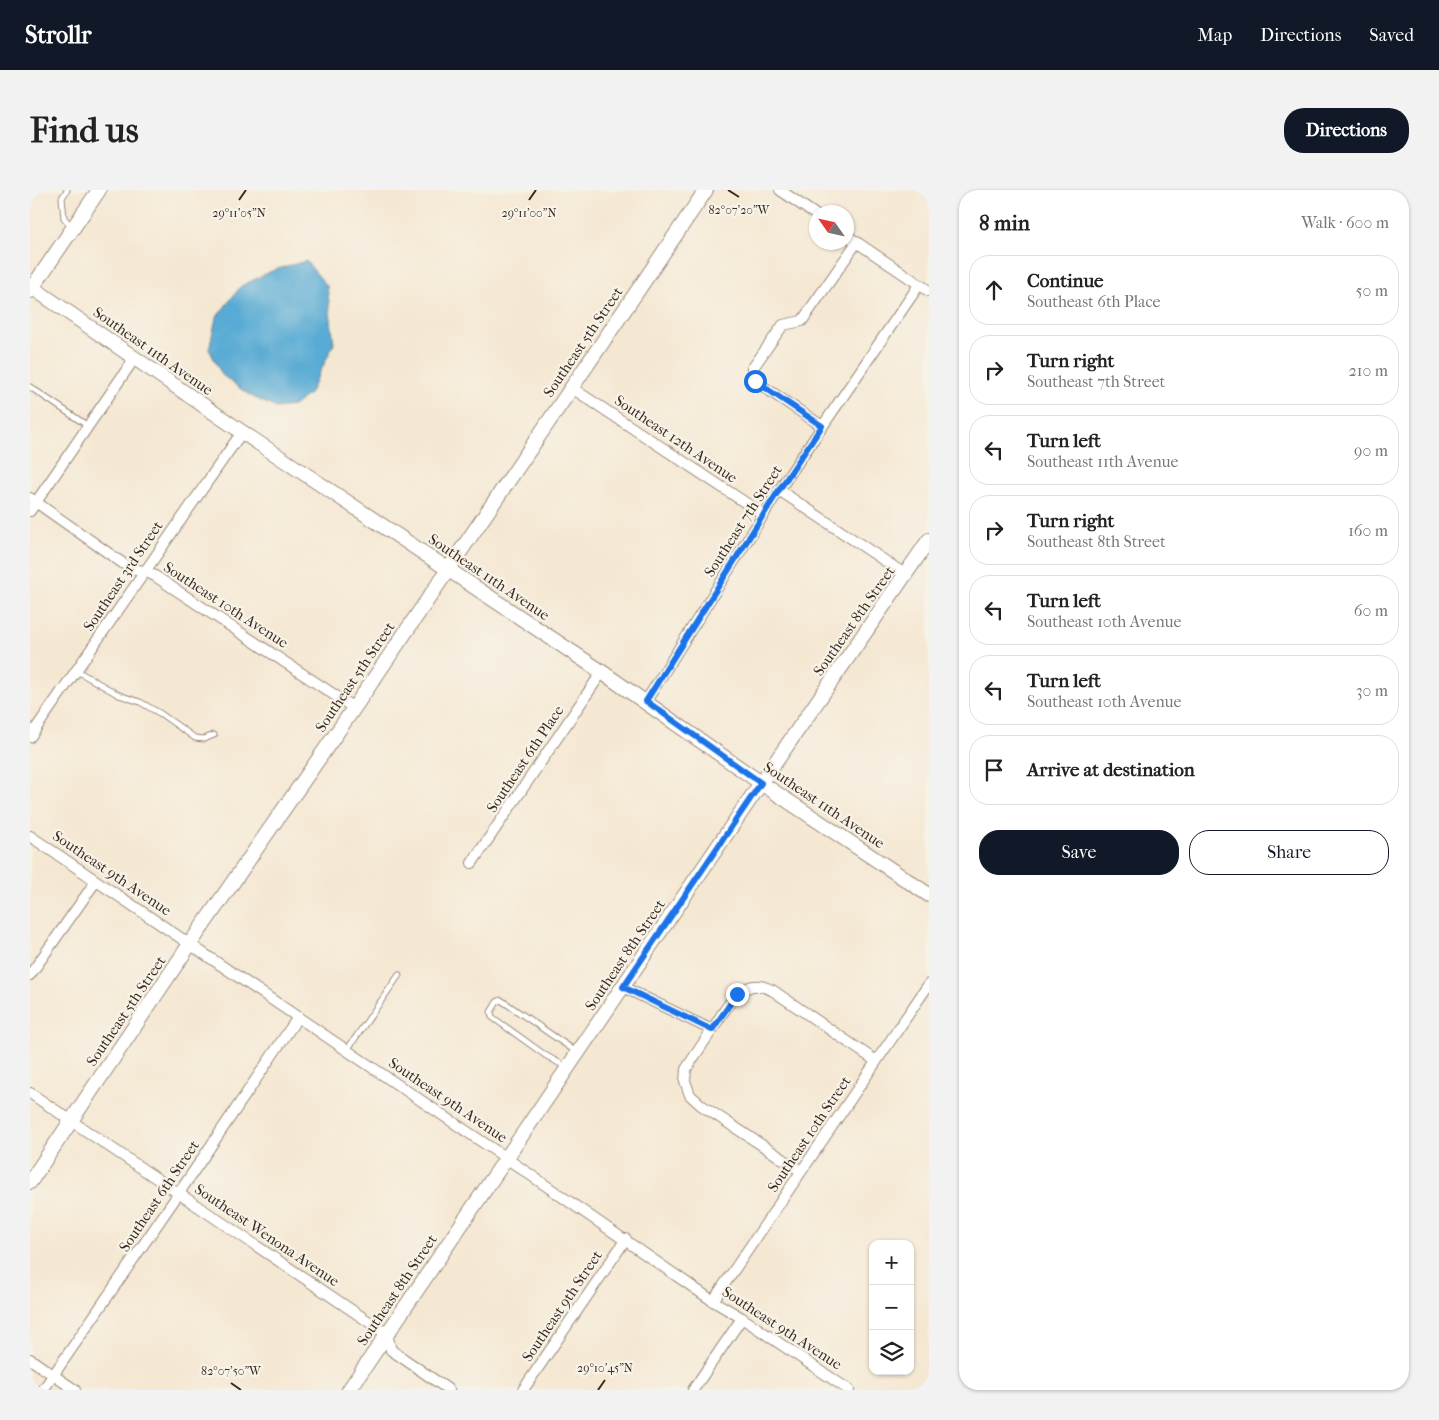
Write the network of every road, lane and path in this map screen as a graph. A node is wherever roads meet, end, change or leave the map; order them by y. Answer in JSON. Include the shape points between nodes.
{"nodes":[{"id":1,"x":66,"y":190,"type":"edge"},
{"id":2,"x":99,"y":190,"type":"edge"},
{"id":3,"x":706,"y":190,"type":"edge"},
{"id":4,"x":780,"y":190,"type":"edge"},
{"id":5,"x":809,"y":210,"type":"edge"},
{"id":6,"x":73,"y":228,"type":"junction"},
{"id":7,"x":854,"y":240,"type":"edge"},
{"id":8,"x":857,"y":242,"type":"junction"},
{"id":9,"x":919,"y":285,"type":"junction"},
{"id":10,"x":31,"y":288,"type":"edge"},
{"id":11,"x":929,"y":292,"type":"edge"},
{"id":12,"x":134,"y":360,"type":"junction"},
{"id":13,"x":30,"y":387,"type":"edge"},
{"id":14,"x":572,"y":388,"type":"junction"},
{"id":15,"x":88,"y":426,"type":"junction"},
{"id":16,"x":822,"y":426,"type":"junction"},
{"id":17,"x":242,"y":432,"type":"junction"},
{"id":18,"x":779,"y":490,"type":"junction"},
{"id":19,"x":32,"y":504,"type":"edge"},
{"id":20,"x":764,"y":515,"type":"junction"},
{"id":21,"x":929,"y":540,"type":"edge"},
{"id":22,"x":448,"y":569,"type":"junction"},
{"id":23,"x":144,"y":571,"type":"junction"},
{"id":24,"x":906,"y":575,"type":"junction"},
{"id":25,"x":77,"y":671,"type":"junction"},
{"id":26,"x":602,"y":672,"type":"junction"},
{"id":27,"x":646,"y":701,"type":"junction"},
{"id":28,"x":354,"y":708,"type":"junction"},
{"id":29,"x":214,"y":735,"type":"dead end"},
{"id":30,"x":30,"y":737,"type":"edge"},
{"id":31,"x":761,"y":783,"type":"junction"},
{"id":32,"x":30,"y":836,"type":"edge"},
{"id":33,"x":472,"y":863,"type":"dead end"},
{"id":34,"x":96,"y":881,"type":"junction"},
{"id":35,"x":929,"y":895,"type":"edge"},
{"id":36,"x":190,"y":944,"type":"junction"},
{"id":37,"x":30,"y":975,"type":"edge"},
{"id":38,"x":399,"y":975,"type":"dead end"},
{"id":39,"x":929,"y":984,"type":"edge"},
{"id":40,"x":623,"y":987,"type":"junction"},
{"id":41,"x":298,"y":1017,"type":"junction"},
{"id":42,"x":712,"y":1030,"type":"junction"},
{"id":43,"x":347,"y":1050,"type":"junction"},
{"id":44,"x":578,"y":1053,"type":"junction"},
{"id":45,"x":876,"y":1061,"type":"junction"},
{"id":46,"x":568,"y":1068,"type":"junction"},
{"id":47,"x":30,"y":1093,"type":"edge"},
{"id":48,"x":71,"y":1121,"type":"junction"},
{"id":49,"x":506,"y":1158,"type":"junction"},
{"id":50,"x":801,"y":1171,"type":"junction"},
{"id":51,"x":30,"y":1182,"type":"edge"},
{"id":52,"x":179,"y":1193,"type":"junction"},
{"id":53,"x":626,"y":1240,"type":"junction"},
{"id":54,"x":713,"y":1301,"type":"junction"},
{"id":55,"x":742,"y":1318,"type":"junction"},
{"id":56,"x":387,"y":1334,"type":"junction"},
{"id":57,"x":30,"y":1359,"type":"edge"},
{"id":58,"x":53,"y":1375,"type":"junction"},
{"id":59,"x":43,"y":1390,"type":"edge"},
{"id":60,"x":76,"y":1390,"type":"edge"},
{"id":61,"x":349,"y":1390,"type":"edge"},
{"id":62,"x":449,"y":1390,"type":"edge"},
{"id":63,"x":523,"y":1390,"type":"edge"},
{"id":64,"x":693,"y":1390,"type":"edge"},
{"id":65,"x":849,"y":1390,"type":"edge"}],
"edges":[{"from":1,"to":6,"type":"lane","via":[[62,198],[64,218]]},
{"from":2,"to":6,"type":"street"},
{"from":3,"to":14,"type":"street","name":"Southeast 5th Street"},
{"from":4,"to":5,"type":"street"},
{"from":6,"to":10,"type":"street"},
{"from":7,"to":8,"type":"street"},
{"from":8,"to":9,"type":"street"},
{"from":8,"to":16,"type":"street","via":[[802,321],[783,325],[752,369],[755,381]]},
{"from":9,"to":11,"type":"street"},
{"from":9,"to":16,"type":"street","name":"Southeast 7th Street"},
{"from":10,"to":12,"type":"street","name":"Southeast 11th Avenue"},
{"from":12,"to":15,"type":"street"},
{"from":12,"to":17,"type":"street","name":"Southeast 11th Avenue"},
{"from":13,"to":15,"type":"lane"},
{"from":14,"to":20,"type":"street","name":"Southeast 12th Avenue"},
{"from":14,"to":22,"type":"street","name":"Southeast 5th Street"},
{"from":15,"to":19,"type":"street"},
{"from":16,"to":18,"type":"street","name":"Southeast 7th Street"},
{"from":17,"to":22,"type":"street","name":"Southeast 11th Avenue"},
{"from":17,"to":23,"type":"street","name":"Southeast 3rd Street"},
{"from":18,"to":20,"type":"street","name":"Southeast 7th Street"},
{"from":18,"to":24,"type":"street"},
{"from":19,"to":23,"type":"street","name":"Southeast 10th Avenue","via":[[131,569]]},
{"from":20,"to":27,"type":"street","name":"Southeast 7th Street"},
{"from":21,"to":24,"type":"street","name":"Southeast 8th Street"},
{"from":22,"to":26,"type":"street","name":"Southeast 11th Avenue"},
{"from":22,"to":28,"type":"street","name":"Southeast 5th Street"},
{"from":23,"to":25,"type":"street","name":"Southeast 3rd Street"},
{"from":23,"to":28,"type":"street","name":"Southeast 10th Avenue"},
{"from":24,"to":31,"type":"street","name":"Southeast 8th Street"},
{"from":25,"to":29,"type":"lane","via":[[119,695],[140,702],[195,738]]},
{"from":25,"to":30,"type":"street","name":"Southeast 3rd Street"},
{"from":26,"to":27,"type":"street","name":"Southeast 11th Avenue"},
{"from":26,"to":33,"type":"street","name":"Southeast 6th Place"},
{"from":27,"to":31,"type":"street","name":"Southeast 11th Avenue"},
{"from":28,"to":36,"type":"street","name":"Southeast 5th Street"},
{"from":31,"to":35,"type":"street","name":"Southeast 11th Avenue"},
{"from":31,"to":40,"type":"street","name":"Southeast 8th Street"},
{"from":32,"to":34,"type":"street","name":"Southeast 9th Avenue"},
{"from":34,"to":36,"type":"street","name":"Southeast 9th Avenue"},
{"from":34,"to":37,"type":"street"},
{"from":36,"to":41,"type":"street","name":"Southeast 9th Avenue"},
{"from":36,"to":48,"type":"street","name":"Southeast 5th Street"},
{"from":38,"to":43,"type":"lane"},
{"from":39,"to":45,"type":"street","name":"Southeast 10th Street"},
{"from":40,"to":42,"type":"street"},
{"from":40,"to":44,"type":"street","name":"Southeast 8th Street"},
{"from":41,"to":43,"type":"street","name":"Southeast 9th Avenue"},
{"from":41,"to":52,"type":"street","name":"Southeast 6th Street"},
{"from":42,"to":45,"type":"street","via":[[737,994],[748,987],[760,985]]},
{"from":42,"to":50,"type":"street","via":[[686,1069],[685,1081],[690,1095]]},
{"from":43,"to":49,"type":"street","name":"Southeast 9th Avenue"},
{"from":44,"to":46,"type":"street","name":"Southeast 8th Street"},
{"from":44,"to":46,"type":"lane","via":[[501,1000],[497,1002],[491,1012],[492,1017]]},
{"from":45,"to":50,"type":"street","name":"Southeast 10th Street"},
{"from":46,"to":49,"type":"street","name":"Southeast 8th Street"},
{"from":47,"to":48,"type":"street","name":"Southeast Wenona Avenue"},
{"from":48,"to":51,"type":"street","name":"Southeast 5th Street"},
{"from":48,"to":52,"type":"street","name":"Southeast Wenona Avenue"},
{"from":49,"to":53,"type":"street","name":"Southeast 9th Avenue"},
{"from":49,"to":56,"type":"street","name":"Southeast 8th Street"},
{"from":50,"to":54,"type":"street","name":"Southeast 10th Street"},
{"from":52,"to":56,"type":"street","name":"Southeast Wenona Avenue"},
{"from":52,"to":58,"type":"street","name":"Southeast 6th Street"},
{"from":53,"to":54,"type":"street","name":"Southeast 9th Avenue"},
{"from":53,"to":63,"type":"street","name":"Southeast 9th Street"},
{"from":54,"to":55,"type":"street","name":"Southeast 9th Avenue"},
{"from":55,"to":64,"type":"street"},
{"from":55,"to":65,"type":"street","name":"Southeast 9th Avenue"},
{"from":56,"to":61,"type":"street","name":"Southeast 8th Street"},
{"from":56,"to":62,"type":"street","via":[[391,1350]]},
{"from":57,"to":58,"type":"street"},
{"from":58,"to":59,"type":"street","name":"Southeast 6th Street"},
{"from":58,"to":60,"type":"street"}]}
